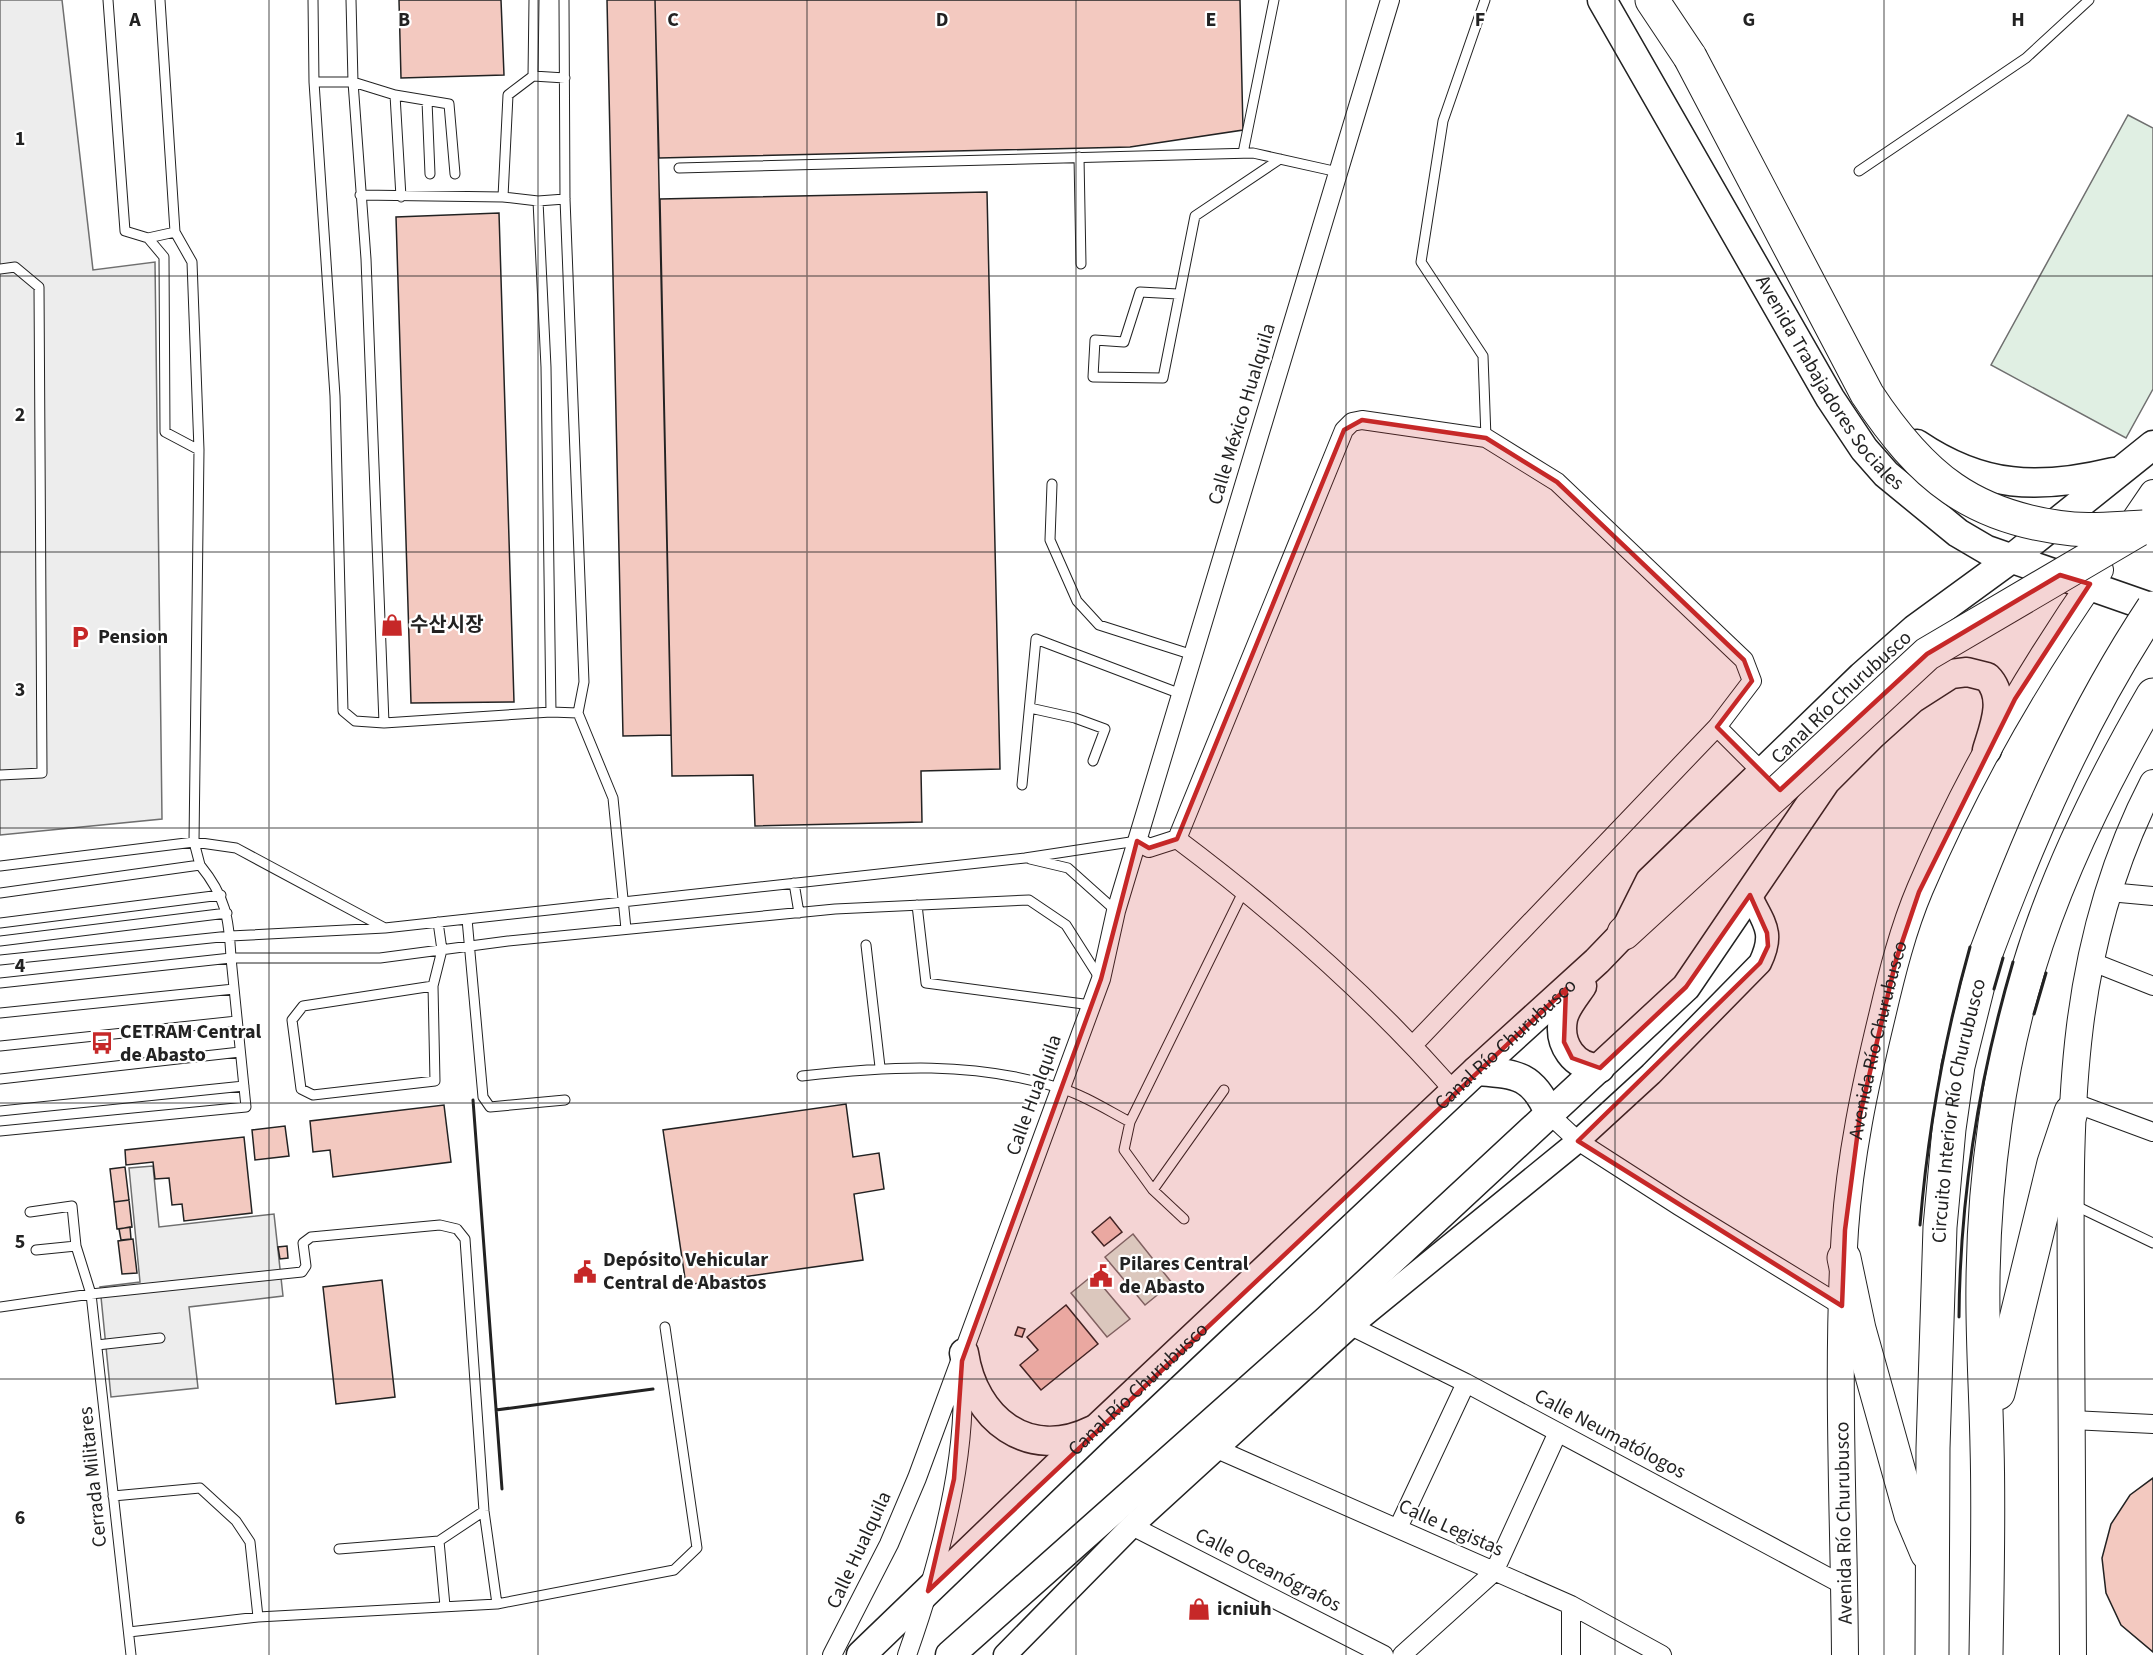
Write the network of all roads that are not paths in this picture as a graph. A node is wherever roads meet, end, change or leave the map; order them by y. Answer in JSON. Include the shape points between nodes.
{"nodes":[{"id":1,"x":108,"y":0,"type":"edge"},
{"id":2,"x":160,"y":0,"type":"edge"},
{"id":3,"x":313,"y":0,"type":"edge"},
{"id":4,"x":351,"y":0,"type":"edge"},
{"id":5,"x":534,"y":0,"type":"edge"},
{"id":6,"x":564,"y":0,"type":"edge"},
{"id":7,"x":1274,"y":0,"type":"edge"},
{"id":8,"x":1390,"y":0,"type":"edge"},
{"id":9,"x":1485,"y":0,"type":"edge"},
{"id":10,"x":1602,"y":0,"type":"edge"},
{"id":11,"x":1614,"y":0,"type":"edge"},
{"id":12,"x":1652,"y":0,"type":"edge"},
{"id":13,"x":2089,"y":0,"type":"edge"},
{"id":14,"x":1620,"y":29,"type":"junction"},
{"id":15,"x":534,"y":76,"type":"junction"},
{"id":16,"x":565,"y":78,"type":"junction"},
{"id":17,"x":314,"y":82,"type":"junction"},
{"id":18,"x":353,"y":82,"type":"junction"},
{"id":19,"x":395,"y":95,"type":"junction"},
{"id":20,"x":427,"y":101,"type":"junction"},
{"id":21,"x":1243,"y":153,"type":"junction"},
{"id":22,"x":1079,"y":158,"type":"junction"},
{"id":23,"x":1280,"y":159,"type":"junction"},
{"id":24,"x":679,"y":168,"type":"dead end"},
{"id":25,"x":1859,"y":171,"type":"dead end"},
{"id":26,"x":1338,"y":172,"type":"junction"},
{"id":27,"x":430,"y":174,"type":"dead end"},
{"id":28,"x":455,"y":174,"type":"dead end"},
{"id":29,"x":360,"y":195,"type":"junction"},
{"id":30,"x":401,"y":197,"type":"junction"},
{"id":31,"x":503,"y":197,"type":"junction"},
{"id":32,"x":565,"y":199,"type":"junction"},
{"id":33,"x":538,"y":201,"type":"junction"},
{"id":34,"x":175,"y":232,"type":"junction"},
{"id":35,"x":148,"y":238,"type":"junction"},
{"id":36,"x":1081,"y":264,"type":"dead end"},
{"id":37,"x":0,"y":269,"type":"edge"},
{"id":38,"x":1178,"y":294,"type":"junction"},
{"id":39,"x":1830,"y":398,"type":"junction"},
{"id":40,"x":1486,"y":438,"type":"junction"},
{"id":41,"x":2153,"y":445,"type":"edge"},
{"id":42,"x":199,"y":450,"type":"junction"},
{"id":43,"x":2119,"y":471,"type":"junction"},
{"id":44,"x":1052,"y":484,"type":"dead end"},
{"id":45,"x":2153,"y":493,"type":"edge"},
{"id":46,"x":2148,"y":524,"type":"edge"},
{"id":47,"x":2012,"y":559,"type":"junction"},
{"id":48,"x":2090,"y":584,"type":"junction"},
{"id":49,"x":2153,"y":608,"type":"edge"},
{"id":50,"x":1193,"y":655,"type":"junction"},
{"id":51,"x":1181,"y":694,"type":"junction"},
{"id":52,"x":2153,"y":695,"type":"edge"},
{"id":53,"x":1030,"y":708,"type":"junction"},
{"id":54,"x":551,"y":712,"type":"junction"},
{"id":55,"x":578,"y":713,"type":"junction"},
{"id":56,"x":384,"y":723,"type":"junction"},
{"id":57,"x":1717,"y":727,"type":"junction"},
{"id":58,"x":1987,"y":750,"type":"junction"},
{"id":59,"x":1093,"y":761,"type":"dead end"},
{"id":60,"x":0,"y":775,"type":"edge"},
{"id":61,"x":1772,"y":782,"type":"junction"},
{"id":62,"x":2153,"y":783,"type":"edge"},
{"id":63,"x":1022,"y":784,"type":"dead end"},
{"id":64,"x":1177,"y":839,"type":"junction"},
{"id":65,"x":1137,"y":841,"type":"junction"},
{"id":66,"x":194,"y":842,"type":"junction"},
{"id":67,"x":1025,"y":858,"type":"junction"},
{"id":68,"x":200,"y":865,"type":"junction"},
{"id":69,"x":0,"y":866,"type":"edge"},
{"id":70,"x":794,"y":884,"type":"junction"},
{"id":71,"x":1245,"y":889,"type":"junction"},
{"id":72,"x":2109,"y":892,"type":"junction"},
{"id":73,"x":0,"y":893,"type":"edge"},
{"id":74,"x":221,"y":895,"type":"junction"},
{"id":75,"x":1750,"y":895,"type":"junction"},
{"id":76,"x":2153,"y":896,"type":"edge"},
{"id":77,"x":622,"y":902,"type":"junction"},
{"id":78,"x":917,"y":904,"type":"junction"},
{"id":79,"x":1116,"y":911,"type":"junction"},
{"id":80,"x":227,"y":912,"type":"junction"},
{"id":81,"x":799,"y":913,"type":"junction"},
{"id":82,"x":467,"y":919,"type":"junction"},
{"id":83,"x":438,"y":922,"type":"junction"},
{"id":84,"x":0,"y":923,"type":"edge"},
{"id":85,"x":385,"y":928,"type":"junction"},
{"id":86,"x":626,"y":929,"type":"junction"},
{"id":87,"x":1624,"y":933,"type":"joint"},
{"id":88,"x":230,"y":936,"type":"junction"},
{"id":89,"x":0,"y":940,"type":"edge"},
{"id":90,"x":866,"y":945,"type":"dead end"},
{"id":91,"x":471,"y":946,"type":"junction"},
{"id":92,"x":442,"y":950,"type":"junction"},
{"id":93,"x":231,"y":958,"type":"junction"},
{"id":94,"x":0,"y":960,"type":"edge"},
{"id":95,"x":1597,"y":961,"type":"junction"},
{"id":96,"x":2090,"y":961,"type":"junction"},
{"id":97,"x":1101,"y":979,"type":"junction"},
{"id":98,"x":0,"y":983,"type":"edge"},
{"id":99,"x":433,"y":986,"type":"junction"},
{"id":100,"x":2151,"y":986,"type":"edge"},
{"id":101,"x":234,"y":989,"type":"junction"},
{"id":102,"x":1091,"y":1005,"type":"junction"},
{"id":103,"x":0,"y":1013,"type":"edge"},
{"id":104,"x":237,"y":1021,"type":"junction"},
{"id":105,"x":1414,"y":1044,"type":"junction"},
{"id":106,"x":0,"y":1046,"type":"edge"},
{"id":107,"x":240,"y":1052,"type":"junction"},
{"id":108,"x":880,"y":1067,"type":"junction"},
{"id":109,"x":1600,"y":1068,"type":"junction"},
{"id":110,"x":1476,"y":1071,"type":"junction"},
{"id":111,"x":802,"y":1076,"type":"dead end"},
{"id":112,"x":0,"y":1079,"type":"edge"},
{"id":113,"x":244,"y":1086,"type":"junction"},
{"id":114,"x":1060,"y":1088,"type":"junction"},
{"id":115,"x":1224,"y":1090,"type":"dead end"},
{"id":116,"x":1454,"y":1091,"type":"junction"},
{"id":117,"x":565,"y":1100,"type":"dead end"},
{"id":118,"x":2071,"y":1107,"type":"junction"},
{"id":119,"x":0,"y":1111,"type":"edge"},
{"id":120,"x":1550,"y":1115,"type":"junction"},
{"id":121,"x":1130,"y":1122,"type":"junction"},
{"id":122,"x":0,"y":1131,"type":"edge"},
{"id":123,"x":2153,"y":1132,"type":"edge"},
{"id":124,"x":1578,"y":1141,"type":"junction"},
{"id":125,"x":1154,"y":1190,"type":"junction"},
{"id":126,"x":2070,"y":1203,"type":"junction"},
{"id":127,"x":30,"y":1212,"type":"dead end"},
{"id":128,"x":1184,"y":1219,"type":"dead end"},
{"id":129,"x":2153,"y":1243,"type":"edge"},
{"id":130,"x":76,"y":1246,"type":"junction"},
{"id":131,"x":36,"y":1250,"type":"dead end"},
{"id":132,"x":1844,"y":1258,"type":"junction"},
{"id":133,"x":91,"y":1294,"type":"junction"},
{"id":134,"x":1842,"y":1306,"type":"junction"},
{"id":135,"x":0,"y":1307,"type":"edge"},
{"id":136,"x":1351,"y":1326,"type":"junction"},
{"id":137,"x":665,"y":1327,"type":"dead end"},
{"id":138,"x":160,"y":1338,"type":"dead end"},
{"id":139,"x":97,"y":1345,"type":"junction"},
{"id":140,"x":963,"y":1357,"type":"junction"},
{"id":141,"x":1466,"y":1383,"type":"junction"},
{"id":142,"x":2072,"y":1420,"type":"junction"},
{"id":143,"x":2153,"y":1424,"type":"edge"},
{"id":144,"x":1098,"y":1427,"type":"junction"},
{"id":145,"x":1558,"y":1432,"type":"junction"},
{"id":146,"x":1988,"y":1447,"type":"junction"},
{"id":147,"x":1217,"y":1449,"type":"junction"},
{"id":148,"x":113,"y":1496,"type":"junction"},
{"id":149,"x":484,"y":1511,"type":"junction"},
{"id":150,"x":1132,"y":1526,"type":"junction"},
{"id":151,"x":1398,"y":1528,"type":"junction"},
{"id":152,"x":439,"y":1541,"type":"junction"},
{"id":153,"x":339,"y":1549,"type":"dead end"},
{"id":154,"x":1932,"y":1564,"type":"junction"},
{"id":155,"x":1494,"y":1572,"type":"junction"},
{"id":156,"x":1845,"y":1586,"type":"junction"},
{"id":157,"x":928,"y":1591,"type":"junction"},
{"id":158,"x":496,"y":1604,"type":"junction"},
{"id":159,"x":1571,"y":1605,"type":"junction"},
{"id":160,"x":445,"y":1606,"type":"junction"},
{"id":161,"x":258,"y":1617,"type":"junction"},
{"id":162,"x":129,"y":1632,"type":"junction"},
{"id":163,"x":131,"y":1655,"type":"edge"},
{"id":164,"x":832,"y":1655,"type":"edge"},
{"id":165,"x":861,"y":1655,"type":"edge"},
{"id":166,"x":907,"y":1655,"type":"edge"},
{"id":167,"x":950,"y":1655,"type":"edge"},
{"id":168,"x":1005,"y":1655,"type":"edge"},
{"id":169,"x":1384,"y":1655,"type":"edge"},
{"id":170,"x":1402,"y":1655,"type":"edge"},
{"id":171,"x":1571,"y":1655,"type":"edge"},
{"id":172,"x":1662,"y":1655,"type":"edge"},
{"id":173,"x":1845,"y":1655,"type":"edge"},
{"id":174,"x":1932,"y":1655,"type":"edge"},
{"id":175,"x":1986,"y":1655,"type":"edge"},
{"id":176,"x":2073,"y":1655,"type":"edge"}],
"edges":[{"from":1,"to":35,"type":"lane","via":[[125,231]]},
{"from":2,"to":34,"type":"lane"},
{"from":3,"to":17,"type":"lane"},
{"from":4,"to":18,"type":"lane"},
{"from":5,"to":15,"type":"lane"},
{"from":6,"to":16,"type":"lane"},
{"from":7,"to":21,"type":"lane"},
{"from":8,"to":26,"type":"street","name":"Calle México Hualquila"},
{"from":9,"to":40,"type":"lane","via":[[1443,121],[1421,262],[1483,356]]},
{"from":10,"to":14,"type":"main road","name":"Avenida Trabajadores Sociales"},
{"from":11,"to":14,"type":"main road","name":"Avenida Trabajadores Sociales"},
{"from":12,"to":46,"type":"highway","bridge":true,"via":[[1690,57],[1867,394],[1918,462],[1970,500],[2017,519],[2075,529]]},
{"from":13,"to":25,"type":"lane","via":[[2026,58]]},
{"from":14,"to":39,"type":"main road","name":"Avenida Trabajadores Sociales"},
{"from":15,"to":16,"type":"lane"},
{"from":15,"to":31,"type":"lane","via":[[508,95]]},
{"from":16,"to":32,"type":"lane"},
{"from":17,"to":18,"type":"lane"},
{"from":17,"to":56,"type":"lane","via":[[335,396],[343,711],[355,721]]},
{"from":18,"to":19,"type":"lane"},
{"from":18,"to":29,"type":"lane"},
{"from":19,"to":20,"type":"lane"},
{"from":19,"to":30,"type":"lane"},
{"from":20,"to":27,"type":"lane"},
{"from":20,"to":28,"type":"lane","via":[[449,104]]},
{"from":21,"to":22,"type":"lane"},
{"from":21,"to":23,"type":"lane"},
{"from":22,"to":24,"type":"lane"},
{"from":22,"to":36,"type":"lane"},
{"from":23,"to":26,"type":"lane"},
{"from":23,"to":38,"type":"lane","via":[[1195,216]]},
{"from":26,"to":50,"type":"street","name":"Calle México Hualquila"},
{"from":29,"to":30,"type":"lane"},
{"from":29,"to":56,"type":"lane","via":[[366,259]]},
{"from":30,"to":31,"type":"lane"},
{"from":31,"to":33,"type":"lane"},
{"from":32,"to":33,"type":"lane"},
{"from":32,"to":55,"type":"lane","via":[[584,682]]},
{"from":33,"to":54,"type":"lane","via":[[546,368]]},
{"from":34,"to":35,"type":"lane"},
{"from":34,"to":42,"type":"lane","via":[[192,262]]},
{"from":35,"to":42,"type":"lane","via":[[164,257],[165,432]]},
{"from":37,"to":60,"type":"lane","via":[[15,267],[39,287],[42,773]]},
{"from":38,"to":38,"type":"lane","via":[[1163,378],[1093,377],[1095,340],[1124,342],[1140,292]]},
{"from":39,"to":43,"type":"main road","via":[[1966,472],[2049,484]]},
{"from":39,"to":47,"type":"main road","name":"Avenida Trabajadores Sociales","via":[[1864,449],[1906,492],[1958,533]]},
{"from":40,"to":57,"type":"street","via":[[1557,482],[1743,660],[1752,681]]},
{"from":40,"to":64,"type":"street","via":[[1362,420],[1352,422],[1344,430]]},
{"from":41,"to":43,"type":"main road","name":"Canal Río Churubusco"},
{"from":42,"to":66,"type":"lane"},
{"from":43,"to":47,"type":"main road","name":"Canal Río Churubusco"},
{"from":44,"to":50,"type":"lane","via":[[1050,540],[1077,601],[1099,625]]},
{"from":45,"to":48,"type":"main road","name":"Avenida Río Churubusco"},
{"from":46,"to":61,"type":"highway","bridge":true,"via":[[1927,654]]},
{"from":47,"to":48,"type":"main road","name":"Avenida Trabajadores Sociales"},
{"from":47,"to":61,"type":"main road","name":"Canal Río Churubusco","via":[[1915,629],[1862,676]]},
{"from":48,"to":49,"type":"main road","name":"Avenida Trabajadores Sociales"},
{"from":48,"to":58,"type":"main road","name":"Avenida Río Churubusco","via":[[2031,673]]},
{"from":49,"to":154,"type":"highway","name":"Circuito Interior Río Churubusco","bridge":true,"via":[[2087,717],[2032,834],[1986,953],[1958,1066],[1944,1176],[1935,1346]]},
{"from":50,"to":51,"type":"street","name":"Calle México Hualquila"},
{"from":51,"to":53,"type":"lane","via":[[1036,639]]},
{"from":51,"to":65,"type":"street","name":"Calle México Hualquila"},
{"from":52,"to":146,"type":"highway","name":"Circuito Interior Río Churubusco","via":[[2096,799],[2029,967],[1998,1109],[1984,1235]]},
{"from":53,"to":59,"type":"lane","via":[[1075,717],[1105,729]]},
{"from":53,"to":63,"type":"lane"},
{"from":54,"to":55,"type":"lane"},
{"from":54,"to":56,"type":"lane"},
{"from":55,"to":77,"type":"lane","via":[[613,798]]},
{"from":57,"to":61,"type":"street"},
{"from":57,"to":105,"type":"street"},
{"from":58,"to":75,"type":"main road","via":[[1998,706],[1997,694],[1987,677],[1959,672],[1923,691],[1826,782]]},
{"from":58,"to":132,"type":"main road","name":"Avenida Río Churubusco","via":[[1919,892],[1896,960],[1860,1115]]},
{"from":61,"to":87,"type":"highway"},
{"from":62,"to":72,"type":"main road"},
{"from":64,"to":65,"type":"street","via":[[1149,848]]},
{"from":64,"to":71,"type":"street"},
{"from":65,"to":67,"type":"lane"},
{"from":65,"to":79,"type":"street","name":"Calle Hualquila"},
{"from":66,"to":68,"type":"lane"},
{"from":66,"to":69,"type":"lane"},
{"from":66,"to":85,"type":"lane","via":[[236,848]]},
{"from":67,"to":70,"type":"lane"},
{"from":67,"to":79,"type":"lane","via":[[1068,868]]},
{"from":68,"to":73,"type":"lane"},
{"from":68,"to":74,"type":"lane"},
{"from":70,"to":77,"type":"lane"},
{"from":70,"to":81,"type":"lane"},
{"from":71,"to":105,"type":"street"},
{"from":71,"to":121,"type":"lane"},
{"from":72,"to":76,"type":"street"},
{"from":72,"to":96,"type":"main road"},
{"from":74,"to":80,"type":"lane"},
{"from":74,"to":84,"type":"lane"},
{"from":75,"to":109,"type":"main road","via":[[1686,987]]},
{"from":75,"to":124,"type":"street","via":[[1767,933],[1768,945],[1760,963],[1651,1074]]},
{"from":77,"to":82,"type":"lane"},
{"from":77,"to":86,"type":"lane"},
{"from":78,"to":81,"type":"lane"},
{"from":78,"to":97,"type":"lane","via":[[1029,900],[1066,925]]},
{"from":78,"to":102,"type":"lane","via":[[926,983]]},
{"from":79,"to":97,"type":"street","name":"Calle Hualquila"},
{"from":80,"to":88,"type":"lane"},
{"from":80,"to":89,"type":"lane"},
{"from":81,"to":86,"type":"lane"},
{"from":82,"to":83,"type":"lane"},
{"from":82,"to":91,"type":"lane"},
{"from":83,"to":85,"type":"lane"},
{"from":83,"to":92,"type":"lane"},
{"from":85,"to":88,"type":"lane"},
{"from":86,"to":91,"type":"lane"},
{"from":87,"to":95,"type":"main road","name":"Canal Río Churubusco"},
{"from":88,"to":93,"type":"lane"},
{"from":88,"to":94,"type":"lane"},
{"from":90,"to":108,"type":"lane"},
{"from":91,"to":92,"type":"lane"},
{"from":91,"to":117,"type":"lane","via":[[483,1097],[490,1107]]},
{"from":92,"to":93,"type":"lane","via":[[380,958]]},
{"from":92,"to":99,"type":"lane"},
{"from":93,"to":98,"type":"lane"},
{"from":93,"to":101,"type":"lane"},
{"from":95,"to":109,"type":"main road","via":[[1563,1016],[1562,1024],[1564,1042],[1572,1058],[1591,1068]]},
{"from":95,"to":110,"type":"main road","name":"Canal Río Churubusco"},
{"from":96,"to":100,"type":"street"},
{"from":96,"to":118,"type":"main road","via":[[2077,1035]]},
{"from":97,"to":102,"type":"street","name":"Calle Hualquila"},
{"from":99,"to":99,"type":"lane","via":[[303,1006],[292,1020],[301,1089],[313,1095],[435,1081]]},
{"from":101,"to":103,"type":"lane"},
{"from":101,"to":104,"type":"lane"},
{"from":102,"to":114,"type":"street","name":"Calle Hualquila"},
{"from":104,"to":106,"type":"lane"},
{"from":104,"to":107,"type":"lane"},
{"from":105,"to":116,"type":"street"},
{"from":107,"to":112,"type":"lane"},
{"from":107,"to":113,"type":"lane"},
{"from":108,"to":111,"type":"lane"},
{"from":108,"to":114,"type":"lane","via":[[966,1068]]},
{"from":109,"to":120,"type":"main road"},
{"from":110,"to":116,"type":"main road","name":"Canal Río Churubusco"},
{"from":110,"to":120,"type":"main road","via":[[1512,1073],[1531,1082]]},
{"from":113,"to":119,"type":"lane"},
{"from":113,"to":122,"type":"lane","via":[[246,1107]]},
{"from":114,"to":121,"type":"lane"},
{"from":114,"to":140,"type":"street","name":"Calle Hualquila"},
{"from":115,"to":125,"type":"lane"},
{"from":116,"to":144,"type":"main road","name":"Canal Río Churubusco"},
{"from":118,"to":123,"type":"street"},
{"from":118,"to":126,"type":"main road"},
{"from":118,"to":146,"type":"highway","via":[[2001,1373]]},
{"from":120,"to":124,"type":"street"},
{"from":120,"to":167,"type":"main road","via":[[1326,1321]]},
{"from":121,"to":125,"type":"lane","via":[[1124,1150]]},
{"from":124,"to":134,"type":"street"},
{"from":124,"to":136,"type":"street"},
{"from":125,"to":128,"type":"lane"},
{"from":126,"to":129,"type":"lane"},
{"from":126,"to":142,"type":"main road"},
{"from":127,"to":130,"type":"lane","name":"Cerrada Militares","via":[[72,1206]]},
{"from":130,"to":131,"type":"lane"},
{"from":130,"to":133,"type":"lane","name":"Cerrada Militares"},
{"from":132,"to":134,"type":"main road","name":"Avenida Río Churubusco"},
{"from":132,"to":154,"type":"highway","via":[[1859,1329],[1911,1515]]},
{"from":133,"to":135,"type":"lane"},
{"from":133,"to":139,"type":"lane","name":"Cerrada Militares"},
{"from":133,"to":149,"type":"lane","via":[[302,1272],[306,1266],[303,1243],[311,1237],[440,1225],[457,1229],[465,1239]]},
{"from":134,"to":156,"type":"main road","name":"Avenida Río Churubusco"},
{"from":136,"to":141,"type":"street","name":"Calle Neumatólogos"},
{"from":136,"to":147,"type":"street"},
{"from":137,"to":158,"type":"lane","via":[[697,1548],[674,1570]]},
{"from":138,"to":139,"type":"lane"},
{"from":139,"to":148,"type":"lane","name":"Cerrada Militares"},
{"from":140,"to":144,"type":"main road","via":[[979,1400],[1012,1430],[1033,1438],[1055,1440]]},
{"from":140,"to":157,"type":"street","name":"Calle Hualquila","via":[[954,1479]]},
{"from":140,"to":164,"type":"street","name":"Calle Hualquila","via":[[889,1544]]},
{"from":141,"to":145,"type":"street","name":"Calle Neumatólogos"},
{"from":141,"to":151,"type":"street"},
{"from":142,"to":143,"type":"street"},
{"from":142,"to":176,"type":"main road"},
{"from":144,"to":157,"type":"main road","name":"Canal Río Churubusco"},
{"from":145,"to":155,"type":"street"},
{"from":145,"to":156,"type":"street","name":"Calle Neumatólogos"},
{"from":146,"to":175,"type":"highway","name":"Circuito Interior Río Churubusco"},
{"from":147,"to":150,"type":"street"},
{"from":147,"to":151,"type":"street","name":"Calle Legistas"},
{"from":148,"to":161,"type":"lane","via":[[200,1488],[236,1521],[250,1542]]},
{"from":148,"to":162,"type":"lane","name":"Cerrada Militares"},
{"from":149,"to":152,"type":"lane"},
{"from":149,"to":158,"type":"lane"},
{"from":150,"to":168,"type":"street"},
{"from":150,"to":169,"type":"street","name":"Calle Oceanógrafos"},
{"from":151,"to":155,"type":"street","name":"Calle Legistas"},
{"from":152,"to":153,"type":"lane"},
{"from":152,"to":160,"type":"lane"},
{"from":154,"to":174,"type":"highway","name":"Circuito Interior Río Churubusco"},
{"from":155,"to":159,"type":"street","name":"Calle Legistas"},
{"from":155,"to":170,"type":"street"},
{"from":156,"to":173,"type":"main road","name":"Avenida Río Churubusco"},
{"from":157,"to":165,"type":"main road","name":"Canal Río Churubusco"},
{"from":157,"to":166,"type":"street","name":"Calle Hualquila"},
{"from":158,"to":160,"type":"lane"},
{"from":159,"to":171,"type":"street"},
{"from":159,"to":172,"type":"street","name":"Calle Legistas"},
{"from":160,"to":161,"type":"lane"},
{"from":161,"to":162,"type":"lane"},
{"from":162,"to":163,"type":"lane","name":"Cerrada Militares"}]}
